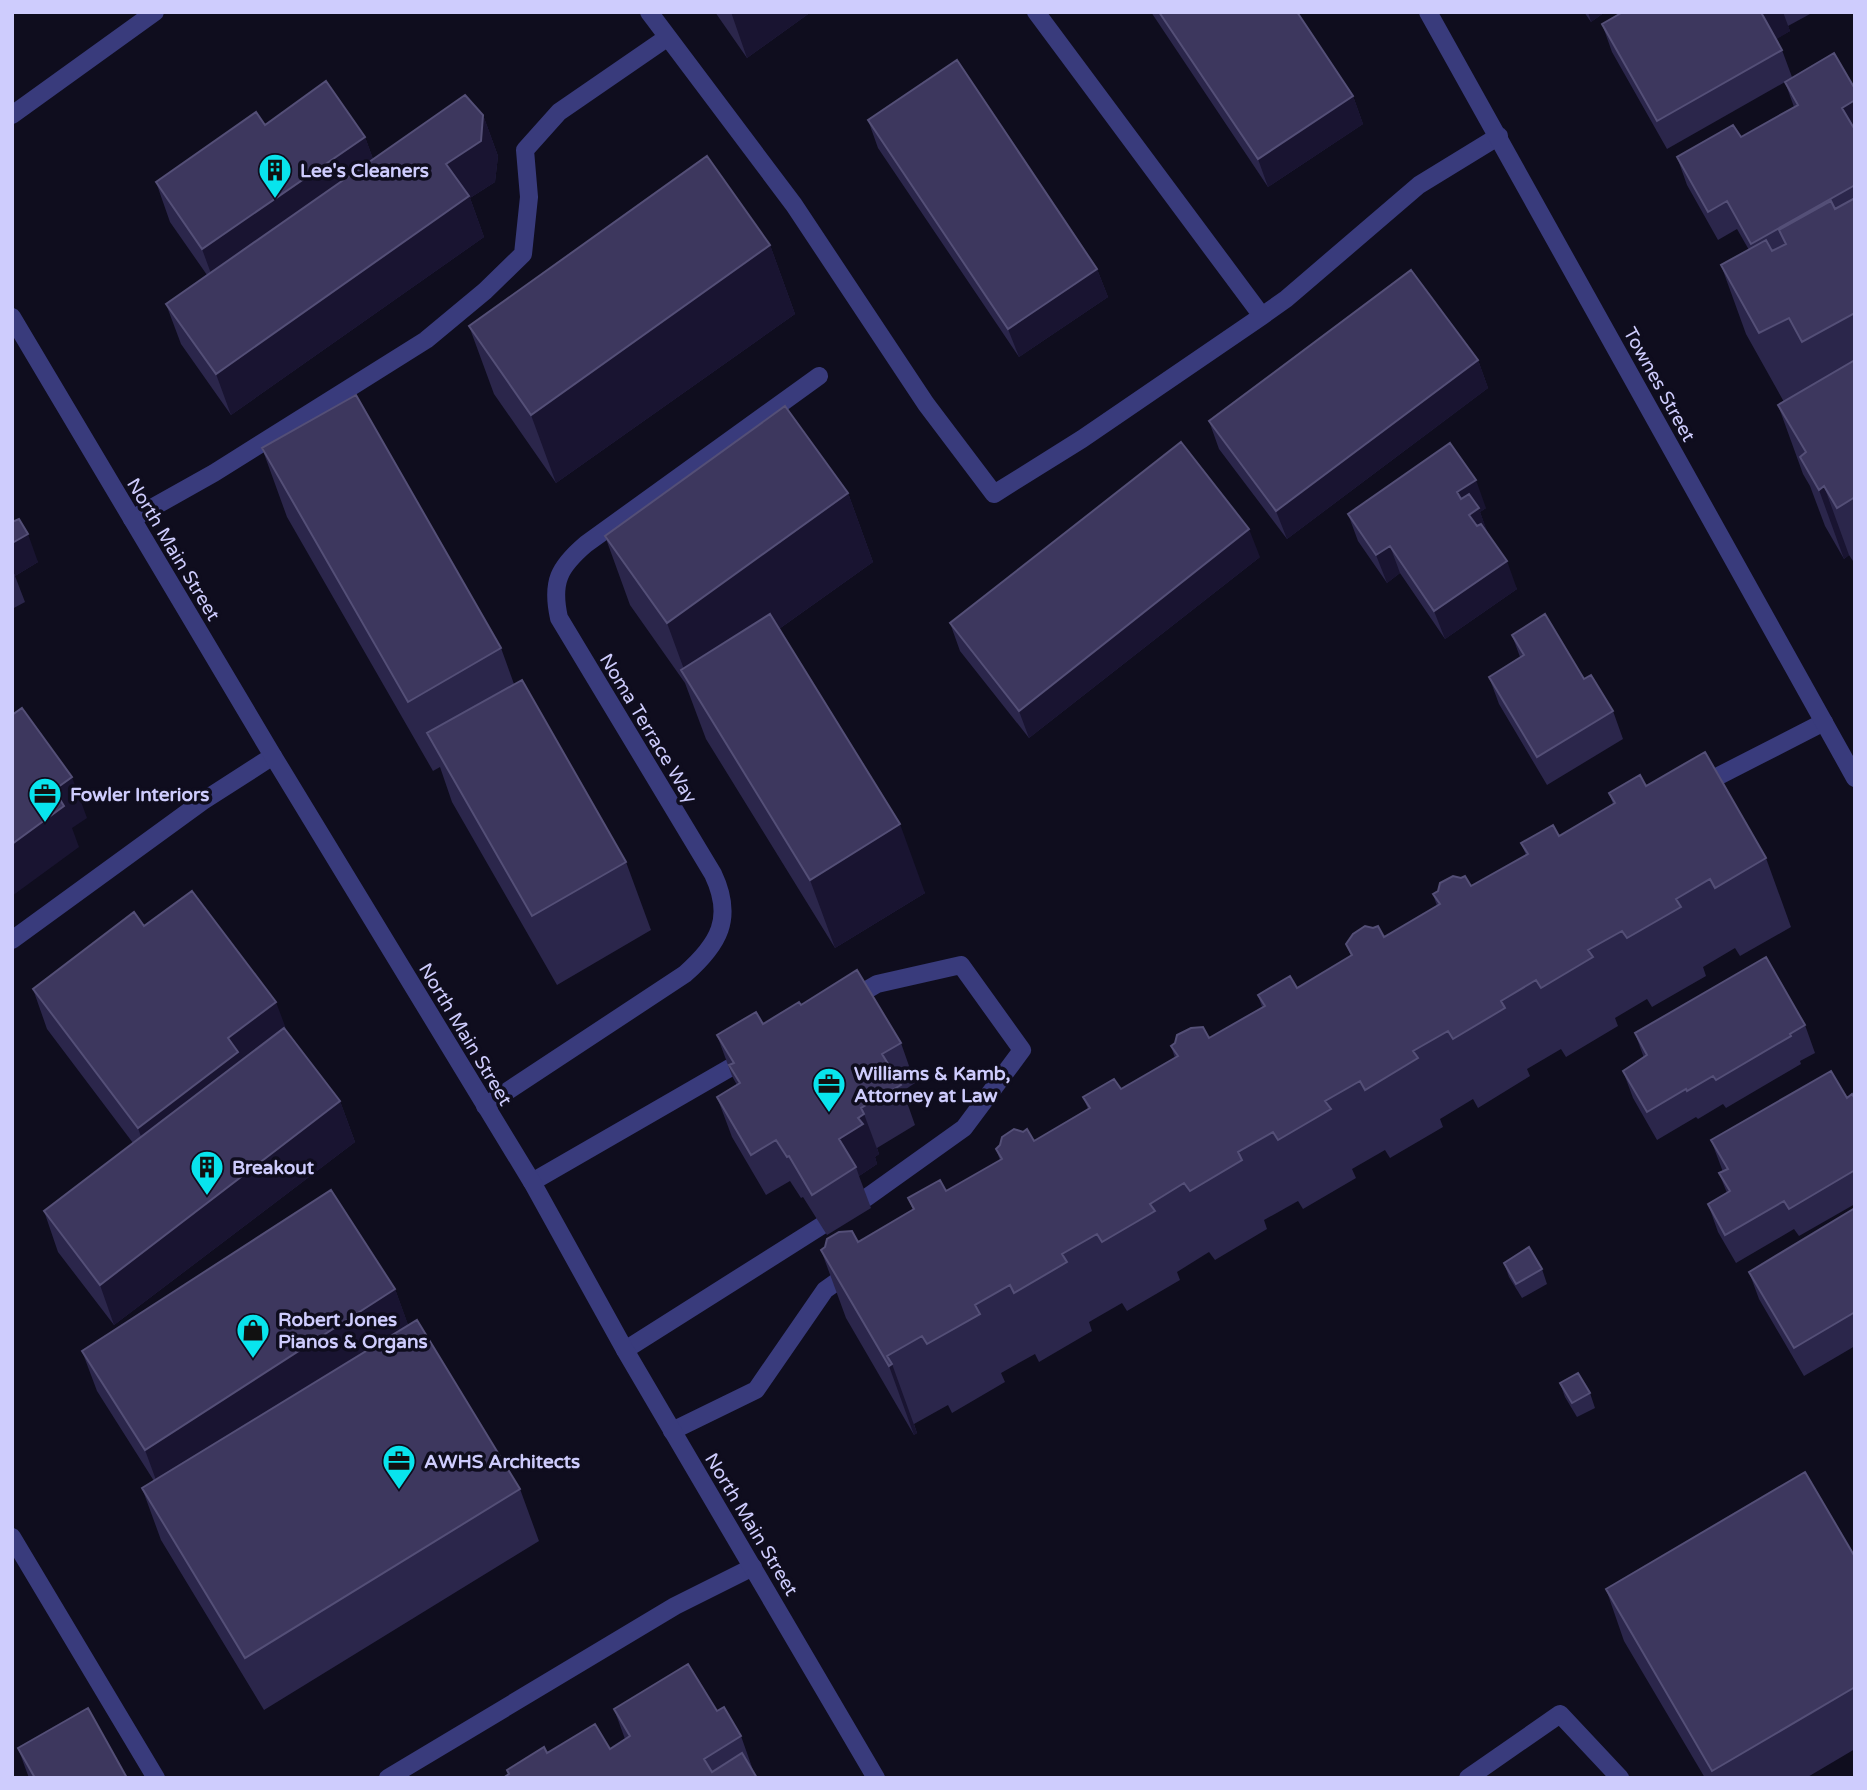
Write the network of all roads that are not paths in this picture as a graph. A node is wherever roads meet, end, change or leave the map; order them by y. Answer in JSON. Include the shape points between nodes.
{"nodes":[{"id":1,"x":155,"y":12,"type":"edge"},
{"id":2,"x":649,"y":12,"type":"edge"},
{"id":3,"x":1036,"y":12,"type":"edge"},
{"id":4,"x":1428,"y":12,"type":"edge"},
{"id":5,"x":668,"y":37,"type":"junction"},
{"id":6,"x":12,"y":115,"type":"edge"},
{"id":7,"x":1499,"y":136,"type":"junction"},
{"id":8,"x":1262,"y":316,"type":"junction"},
{"id":9,"x":12,"y":317,"type":"edge"},
{"id":10,"x":819,"y":376,"type":"dead end"},
{"id":11,"x":132,"y":519,"type":"junction"},
{"id":12,"x":1824,"y":722,"type":"junction"},
{"id":13,"x":273,"y":757,"type":"junction"},
{"id":14,"x":1855,"y":778,"type":"edge"},
{"id":15,"x":1683,"y":794,"type":"edge"},
{"id":16,"x":12,"y":940,"type":"edge"},
{"id":17,"x":830,"y":1011,"type":"edge"},
{"id":18,"x":760,"y":1051,"type":"edge"},
{"id":19,"x":485,"y":1106,"type":"junction"},
{"id":20,"x":532,"y":1182,"type":"junction"},
{"id":21,"x":866,"y":1198,"type":"dead end"},
{"id":22,"x":821,"y":1226,"type":"edge"},
{"id":23,"x":871,"y":1259,"type":"edge"},
{"id":24,"x":625,"y":1350,"type":"junction"},
{"id":25,"x":672,"y":1431,"type":"junction"},
{"id":26,"x":12,"y":1537,"type":"edge"},
{"id":27,"x":754,"y":1567,"type":"junction"},
{"id":28,"x":156,"y":1778,"type":"edge"},
{"id":29,"x":388,"y":1778,"type":"edge"},
{"id":30,"x":876,"y":1778,"type":"edge"},
{"id":31,"x":1468,"y":1778,"type":"edge"},
{"id":32,"x":1620,"y":1778,"type":"edge"}],
"edges":[{"from":1,"to":6,"type":"street"},
{"from":2,"to":5,"type":"street"},
{"from":3,"to":8,"type":"street"},
{"from":4,"to":7,"type":"street","name":"Townes Street"},
{"from":5,"to":8,"type":"street","via":[[794,205],[926,404],[994,494]]},
{"from":5,"to":11,"type":"street","via":[[559,112],[525,150],[529,197],[523,254],[485,290],[426,340]]},
{"from":7,"to":8,"type":"street","via":[[1419,185]]},
{"from":7,"to":12,"type":"street","name":"Townes Street"},
{"from":9,"to":11,"type":"street","name":"North Main Street"},
{"from":10,"to":19,"type":"street","name":"Noma Terrace Way","via":[[586,544],[558,578],[559,618],[713,874],[724,913],[717,937],[685,974]]},
{"from":11,"to":13,"type":"street","name":"North Main Street"},
{"from":12,"to":14,"type":"street","name":"Townes Street"},
{"from":12,"to":15,"type":"street"},
{"from":13,"to":16,"type":"street","via":[[203,801]]},
{"from":13,"to":19,"type":"street","name":"North Main Street"},
{"from":17,"to":21,"type":"street","via":[[877,984],[961,965],[1023,1050],[964,1128]]},
{"from":18,"to":20,"type":"street"},
{"from":19,"to":20,"type":"street","name":"North Main Street"},
{"from":20,"to":24,"type":"street","name":"North Main Street"},
{"from":22,"to":24,"type":"street"},
{"from":23,"to":25,"type":"street","via":[[825,1290],[756,1390]]},
{"from":24,"to":25,"type":"street","name":"North Main Street"},
{"from":25,"to":27,"type":"street","name":"North Main Street"},
{"from":26,"to":28,"type":"street"},
{"from":27,"to":29,"type":"street","via":[[675,1606]]},
{"from":27,"to":30,"type":"street","name":"North Main Street"},
{"from":31,"to":32,"type":"street","via":[[1560,1714]]}]}
